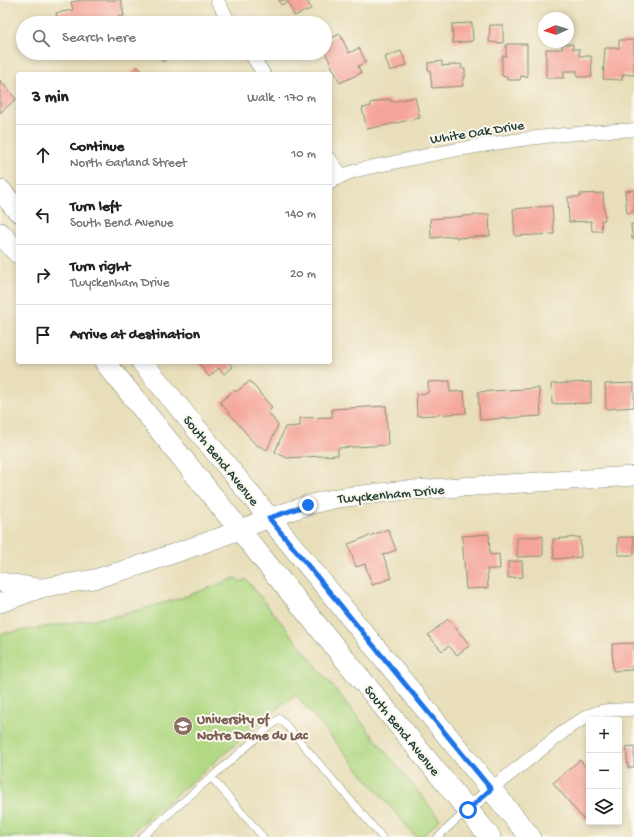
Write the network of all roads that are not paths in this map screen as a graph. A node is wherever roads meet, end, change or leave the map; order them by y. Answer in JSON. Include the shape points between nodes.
{"nodes":[{"id":1,"x":216,"y":0,"type":"edge"},
{"id":2,"x":226,"y":16,"type":"edge"},
{"id":3,"x":255,"y":60,"type":"edge"},
{"id":4,"x":263,"y":72,"type":"edge"},
{"id":5,"x":634,"y":130,"type":"edge"},
{"id":6,"x":332,"y":162,"type":"edge"},
{"id":7,"x":342,"y":176,"type":"junction"},
{"id":8,"x":332,"y":182,"type":"edge"},
{"id":9,"x":0,"y":190,"type":"edge"},
{"id":10,"x":16,"y":209,"type":"edge"},
{"id":11,"x":0,"y":233,"type":"edge"},
{"id":12,"x":16,"y":251,"type":"edge"},
{"id":13,"x":108,"y":364,"type":"edge"},
{"id":14,"x":144,"y":364,"type":"edge"},
{"id":15,"x":634,"y":476,"type":"edge"},
{"id":16,"x":269,"y":518,"type":"junction"},
{"id":17,"x":240,"y":529,"type":"junction"},
{"id":18,"x":0,"y":582,"type":"edge"},
{"id":19,"x":41,"y":588,"type":"junction"},
{"id":20,"x":0,"y":603,"type":"edge"},
{"id":21,"x":634,"y":709,"type":"edge"},
{"id":22,"x":211,"y":777,"type":"junction"},
{"id":23,"x":491,"y":789,"type":"junction"},
{"id":24,"x":468,"y":810,"type":"junction"},
{"id":25,"x":142,"y":837,"type":"edge"},
{"id":26,"x":263,"y":837,"type":"edge"},
{"id":27,"x":382,"y":837,"type":"edge"},
{"id":28,"x":438,"y":837,"type":"edge"},
{"id":29,"x":490,"y":837,"type":"edge"},
{"id":30,"x":530,"y":837,"type":"edge"}],
"edges":[{"from":1,"to":2,"type":"street"},
{"from":3,"to":4,"type":"street"},
{"from":5,"to":7,"type":"street","name":"White Oak Drive","via":[[572,134],[479,146],[350,172]]},
{"from":6,"to":7,"type":"street"},
{"from":7,"to":8,"type":"street","name":"White Oak Drive"},
{"from":9,"to":10,"type":"main road"},
{"from":11,"to":12,"type":"main road"},
{"from":13,"to":17,"type":"main road","name":"South Bend Avenue"},
{"from":14,"to":16,"type":"main road","name":"South Bend Avenue"},
{"from":15,"to":16,"type":"street","name":"Twyckenham Drive","via":[[352,496],[308,505]]},
{"from":16,"to":17,"type":"street","name":"Twyckenham Drive"},
{"from":16,"to":23,"type":"main road","name":"South Bend Avenue"},
{"from":17,"to":19,"type":"street","name":"Twyckenham Drive","via":[[138,566],[94,579]]},
{"from":17,"to":24,"type":"main road","name":"South Bend Avenue"},
{"from":18,"to":19,"type":"street","name":"Twyckenham Drive"},
{"from":19,"to":20,"type":"street","name":"Twyckenham Drive"},
{"from":21,"to":23,"type":"street","via":[[588,716],[571,726]]},
{"from":22,"to":25,"type":"lane"},
{"from":22,"to":26,"type":"lane"},
{"from":22,"to":27,"type":"lane","via":[[280,718]]},
{"from":23,"to":24,"type":"street"},
{"from":23,"to":30,"type":"main road","name":"South Bend Avenue"},
{"from":24,"to":28,"type":"lane"},
{"from":24,"to":29,"type":"main road","name":"South Bend Avenue"}]}
